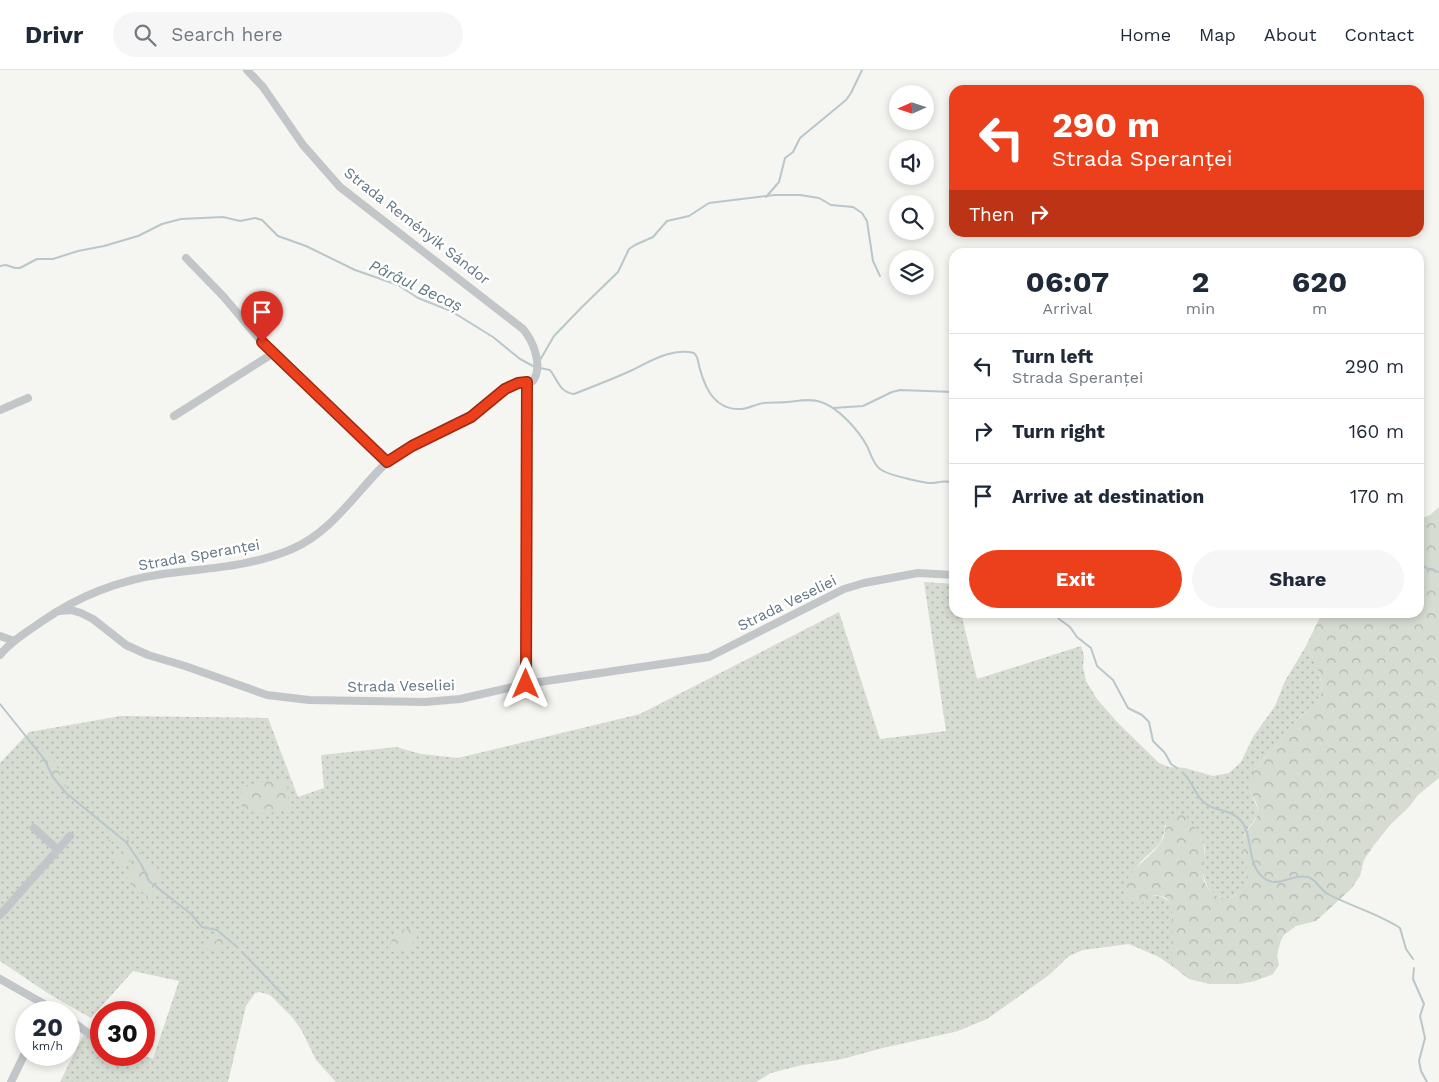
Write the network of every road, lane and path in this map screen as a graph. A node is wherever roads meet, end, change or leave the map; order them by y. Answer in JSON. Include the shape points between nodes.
{"nodes":[{"id":1,"x":248,"y":70,"type":"edge"},
{"id":2,"x":186,"y":258,"type":"dead end"},
{"id":3,"x":272,"y":354,"type":"junction"},
{"id":4,"x":530,"y":382,"type":"junction"},
{"id":5,"x":28,"y":398,"type":"dead end"},
{"id":6,"x":0,"y":410,"type":"edge"},
{"id":7,"x":174,"y":416,"type":"dead end"},
{"id":8,"x":387,"y":462,"type":"junction"},
{"id":9,"x":949,"y":574,"type":"edge"},
{"id":10,"x":58,"y":610,"type":"junction"},
{"id":11,"x":0,"y":636,"type":"edge"},
{"id":12,"x":14,"y":641,"type":"junction"},
{"id":13,"x":0,"y":655,"type":"edge"},
{"id":14,"x":526,"y":684,"type":"junction"},
{"id":15,"x":34,"y":828,"type":"dead end"},
{"id":16,"x":70,"y":836,"type":"dead end"},
{"id":17,"x":58,"y":850,"type":"junction"},
{"id":18,"x":0,"y":915,"type":"edge"},
{"id":19,"x":0,"y":979,"type":"edge"},
{"id":20,"x":33,"y":1001,"type":"edge"},
{"id":21,"x":19,"y":1066,"type":"edge"},
{"id":22,"x":11,"y":1082,"type":"edge"}],
"edges":[{"from":1,"to":4,"type":"street","name":"Strada Reményik Sándor","via":[[303,145],[340,187],[523,329],[532,341],[537,359],[536,374]]},
{"from":2,"to":3,"type":"street"},
{"from":3,"to":7,"type":"street"},
{"from":3,"to":8,"type":"street"},
{"from":4,"to":8,"type":"street","name":"Strada Speranței","via":[[505,389],[471,417]]},
{"from":4,"to":14,"type":"street","name":"Strada Reményik Sándor"},
{"from":5,"to":6,"type":"street"},
{"from":8,"to":10,"type":"street","name":"Strada Speranței","via":[[325,528],[292,549],[230,566],[145,577],[104,589]]},
{"from":9,"to":14,"type":"street","name":"Strada Veseliei","via":[[918,573],[844,589],[709,657]]},
{"from":10,"to":12,"type":"street","name":"Strada Speranței"},
{"from":10,"to":14,"type":"street","name":"Strada Veseliei","via":[[81,613],[126,645],[148,655],[267,695],[309,700],[425,702],[460,699]]},
{"from":11,"to":12,"type":"street"},
{"from":12,"to":13,"type":"street","name":"Strada Speranței"},
{"from":15,"to":17,"type":"street"},
{"from":16,"to":17,"type":"street"},
{"from":17,"to":18,"type":"street"},
{"from":19,"to":20,"type":"street"},
{"from":21,"to":22,"type":"street"}]}
